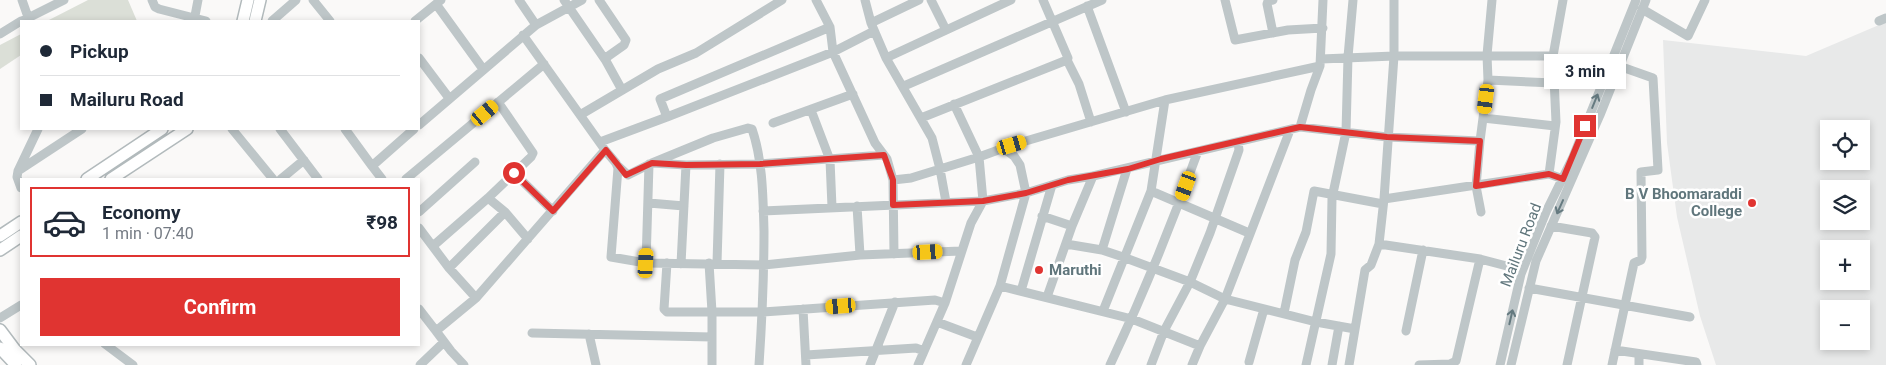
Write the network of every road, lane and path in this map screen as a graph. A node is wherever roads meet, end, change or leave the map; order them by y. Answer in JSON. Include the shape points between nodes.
{"nodes":[{"id":1,"x":22,"y":0,"type":"edge"},
{"id":2,"x":64,"y":0,"type":"edge"},
{"id":3,"x":152,"y":0,"type":"edge"},
{"id":4,"x":198,"y":0,"type":"edge"},
{"id":5,"x":248,"y":0,"type":"edge"},
{"id":6,"x":260,"y":0,"type":"edge"},
{"id":7,"x":296,"y":0,"type":"edge"},
{"id":8,"x":313,"y":0,"type":"edge"},
{"id":9,"x":423,"y":0,"type":"edge"},
{"id":10,"x":582,"y":0,"type":"edge"},
{"id":11,"x":599,"y":0,"type":"edge"},
{"id":12,"x":782,"y":0,"type":"edge"},
{"id":13,"x":816,"y":0,"type":"edge"},
{"id":14,"x":865,"y":0,"type":"edge"},
{"id":15,"x":919,"y":0,"type":"edge"},
{"id":16,"x":931,"y":0,"type":"edge"},
{"id":17,"x":1011,"y":0,"type":"edge"},
{"id":18,"x":1043,"y":0,"type":"edge"},
{"id":19,"x":1102,"y":0,"type":"edge"},
{"id":20,"x":1225,"y":0,"type":"edge"},
{"id":21,"x":1273,"y":0,"type":"edge"},
{"id":22,"x":1323,"y":0,"type":"edge"},
{"id":23,"x":1353,"y":0,"type":"edge"},
{"id":24,"x":1394,"y":0,"type":"edge"},
{"id":25,"x":1492,"y":0,"type":"edge"},
{"id":26,"x":1563,"y":0,"type":"edge"},
{"id":27,"x":1636,"y":0,"type":"edge"},
{"id":28,"x":1646,"y":0,"type":"edge"},
{"id":29,"x":1705,"y":0,"type":"edge"},
{"id":30,"x":521,"y":1,"type":"edge"},
{"id":31,"x":567,"y":3,"type":"edge"},
{"id":32,"x":435,"y":4,"type":"edge"},
{"id":33,"x":1087,"y":6,"type":"junction"},
{"id":34,"x":1642,"y":10,"type":"junction"},
{"id":35,"x":244,"y":18,"type":"edge"},
{"id":36,"x":24,"y":20,"type":"edge"},
{"id":37,"x":194,"y":20,"type":"edge"},
{"id":38,"x":256,"y":20,"type":"edge"},
{"id":39,"x":273,"y":20,"type":"edge"},
{"id":40,"x":329,"y":20,"type":"edge"},
{"id":41,"x":416,"y":20,"type":"edge"},
{"id":42,"x":1052,"y":20,"type":"junction"},
{"id":43,"x":20,"y":22,"type":"edge"},
{"id":44,"x":536,"y":24,"type":"junction"},
{"id":45,"x":830,"y":27,"type":"junction"},
{"id":46,"x":872,"y":27,"type":"junction"},
{"id":47,"x":1323,"y":28,"type":"junction"},
{"id":48,"x":946,"y":30,"type":"junction"},
{"id":49,"x":1273,"y":33,"type":"junction"},
{"id":50,"x":0,"y":34,"type":"edge"},
{"id":51,"x":522,"y":35,"type":"junction"},
{"id":52,"x":833,"y":52,"type":"junction"},
{"id":53,"x":1487,"y":55,"type":"junction"},
{"id":54,"x":1394,"y":56,"type":"junction"},
{"id":55,"x":1554,"y":56,"type":"junction"},
{"id":56,"x":1348,"y":57,"type":"junction"},
{"id":57,"x":886,"y":58,"type":"junction"},
{"id":58,"x":420,"y":59,"type":"edge"},
{"id":59,"x":1067,"y":60,"type":"junction"},
{"id":60,"x":606,"y":61,"type":"junction"},
{"id":61,"x":1320,"y":63,"type":"junction"},
{"id":62,"x":544,"y":64,"type":"junction"},
{"id":63,"x":1619,"y":66,"type":"junction"},
{"id":64,"x":483,"y":69,"type":"junction"},
{"id":65,"x":1488,"y":80,"type":"junction"},
{"id":66,"x":1554,"y":83,"type":"junction"},
{"id":67,"x":904,"y":86,"type":"junction"},
{"id":68,"x":622,"y":90,"type":"junction"},
{"id":69,"x":853,"y":94,"type":"junction"},
{"id":70,"x":449,"y":98,"type":"junction"},
{"id":71,"x":1165,"y":100,"type":"junction"},
{"id":72,"x":498,"y":102,"type":"junction"},
{"id":73,"x":954,"y":104,"type":"junction"},
{"id":74,"x":811,"y":110,"type":"junction"},
{"id":75,"x":1126,"y":112,"type":"junction"},
{"id":76,"x":580,"y":115,"type":"junction"},
{"id":77,"x":667,"y":117,"type":"junction"},
{"id":78,"x":921,"y":118,"type":"junction"},
{"id":79,"x":1483,"y":118,"type":"junction"},
{"id":80,"x":1091,"y":122,"type":"junction"},
{"id":81,"x":420,"y":123,"type":"edge"},
{"id":82,"x":773,"y":123,"type":"dead end"},
{"id":83,"x":1555,"y":126,"type":"junction"},
{"id":84,"x":1300,"y":127,"type":"junction"},
{"id":85,"x":38,"y":130,"type":"edge"},
{"id":86,"x":80,"y":130,"type":"edge"},
{"id":87,"x":160,"y":130,"type":"edge"},
{"id":88,"x":186,"y":130,"type":"edge"},
{"id":89,"x":233,"y":130,"type":"edge"},
{"id":90,"x":281,"y":130,"type":"edge"},
{"id":91,"x":346,"y":130,"type":"edge"},
{"id":92,"x":412,"y":130,"type":"edge"},
{"id":93,"x":1290,"y":130,"type":"junction"},
{"id":94,"x":1346,"y":132,"type":"junction"},
{"id":95,"x":1387,"y":137,"type":"junction"},
{"id":96,"x":1480,"y":141,"type":"junction"},
{"id":97,"x":600,"y":142,"type":"junction"},
{"id":98,"x":1238,"y":142,"type":"junction"},
{"id":99,"x":1003,"y":148,"type":"junction"},
{"id":100,"x":606,"y":150,"type":"junction"},
{"id":101,"x":129,"y":151,"type":"junction"},
{"id":102,"x":1198,"y":151,"type":"junction"},
{"id":103,"x":884,"y":155,"type":"junction"},
{"id":104,"x":979,"y":157,"type":"junction"},
{"id":105,"x":304,"y":160,"type":"junction"},
{"id":106,"x":830,"y":160,"type":"junction"},
{"id":107,"x":475,"y":162,"type":"dead end"},
{"id":108,"x":1156,"y":162,"type":"junction"},
{"id":109,"x":136,"y":163,"type":"junction"},
{"id":110,"x":651,"y":164,"type":"junction"},
{"id":111,"x":720,"y":164,"type":"junction"},
{"id":112,"x":760,"y":164,"type":"junction"},
{"id":113,"x":617,"y":165,"type":"junction"},
{"id":114,"x":686,"y":165,"type":"junction"},
{"id":115,"x":372,"y":166,"type":"junction"},
{"id":116,"x":940,"y":169,"type":"junction"},
{"id":117,"x":1128,"y":169,"type":"junction"},
{"id":118,"x":18,"y":171,"type":"junction"},
{"id":119,"x":514,"y":173,"type":"junction"},
{"id":120,"x":1549,"y":174,"type":"junction"},
{"id":121,"x":1093,"y":176,"type":"junction"},
{"id":122,"x":88,"y":178,"type":"edge"},
{"id":123,"x":113,"y":178,"type":"edge"},
{"id":124,"x":272,"y":178,"type":"edge"},
{"id":125,"x":282,"y":178,"type":"edge"},
{"id":126,"x":317,"y":178,"type":"edge"},
{"id":127,"x":381,"y":178,"type":"edge"},
{"id":128,"x":407,"y":178,"type":"edge"},
{"id":129,"x":1563,"y":179,"type":"junction"},
{"id":130,"x":893,"y":180,"type":"junction"},
{"id":131,"x":20,"y":185,"type":"edge"},
{"id":132,"x":1052,"y":185,"type":"junction"},
{"id":133,"x":1476,"y":186,"type":"junction"},
{"id":134,"x":1151,"y":191,"type":"junction"},
{"id":135,"x":1026,"y":193,"type":"junction"},
{"id":136,"x":1333,"y":194,"type":"junction"},
{"id":137,"x":488,"y":198,"type":"junction"},
{"id":138,"x":983,"y":201,"type":"junction"},
{"id":139,"x":946,"y":202,"type":"junction"},
{"id":140,"x":1384,"y":202,"type":"junction"},
{"id":141,"x":649,"y":203,"type":"junction"},
{"id":142,"x":1179,"y":204,"type":"junction"},
{"id":143,"x":893,"y":205,"type":"junction"},
{"id":144,"x":684,"y":206,"type":"junction"},
{"id":145,"x":857,"y":206,"type":"junction"},
{"id":146,"x":832,"y":207,"type":"junction"},
{"id":147,"x":420,"y":211,"type":"edge"},
{"id":148,"x":553,"y":211,"type":"junction"},
{"id":149,"x":763,"y":211,"type":"junction"},
{"id":150,"x":505,"y":212,"type":"junction"},
{"id":151,"x":1481,"y":212,"type":"dead end"},
{"id":152,"x":1042,"y":216,"type":"junction"},
{"id":153,"x":1214,"y":218,"type":"junction"},
{"id":154,"x":20,"y":223,"type":"edge"},
{"id":155,"x":1072,"y":226,"type":"junction"},
{"id":156,"x":1551,"y":226,"type":"junction"},
{"id":157,"x":420,"y":229,"type":"edge"},
{"id":158,"x":1249,"y":233,"type":"junction"},
{"id":159,"x":0,"y":236,"type":"edge"},
{"id":160,"x":20,"y":237,"type":"edge"},
{"id":161,"x":528,"y":239,"type":"junction"},
{"id":162,"x":1066,"y":244,"type":"junction"},
{"id":163,"x":1379,"y":244,"type":"junction"},
{"id":164,"x":433,"y":246,"type":"junction"},
{"id":165,"x":0,"y":250,"type":"edge"},
{"id":166,"x":1102,"y":250,"type":"junction"},
{"id":167,"x":1423,"y":250,"type":"junction"},
{"id":168,"x":961,"y":251,"type":"junction"},
{"id":169,"x":894,"y":254,"type":"junction"},
{"id":170,"x":860,"y":255,"type":"junction"},
{"id":171,"x":1124,"y":257,"type":"junction"},
{"id":172,"x":1480,"y":259,"type":"junction"},
{"id":173,"x":646,"y":263,"type":"junction"},
{"id":174,"x":667,"y":263,"type":"junction"},
{"id":175,"x":713,"y":263,"type":"junction"},
{"id":176,"x":681,"y":264,"type":"junction"},
{"id":177,"x":764,"y":265,"type":"junction"},
{"id":178,"x":449,"y":268,"type":"junction"},
{"id":179,"x":1152,"y":269,"type":"junction"},
{"id":180,"x":1522,"y":270,"type":"junction"},
{"id":181,"x":1190,"y":282,"type":"junction"},
{"id":182,"x":1000,"y":286,"type":"junction"},
{"id":183,"x":1529,"y":288,"type":"junction"},
{"id":184,"x":1021,"y":291,"type":"junction"},
{"id":185,"x":476,"y":298,"type":"junction"},
{"id":186,"x":1047,"y":298,"type":"junction"},
{"id":187,"x":1582,"y":298,"type":"junction"},
{"id":188,"x":1225,"y":299,"type":"junction"},
{"id":189,"x":895,"y":302,"type":"junction"},
{"id":190,"x":945,"y":303,"type":"junction"},
{"id":191,"x":20,"y":306,"type":"edge"},
{"id":192,"x":1624,"y":306,"type":"junction"},
{"id":193,"x":803,"y":309,"type":"junction"},
{"id":194,"x":1264,"y":309,"type":"junction"},
{"id":195,"x":420,"y":310,"type":"edge"},
{"id":196,"x":1102,"y":310,"type":"junction"},
{"id":197,"x":712,"y":312,"type":"junction"},
{"id":198,"x":763,"y":312,"type":"junction"},
{"id":199,"x":1284,"y":313,"type":"junction"},
{"id":200,"x":1690,"y":317,"type":"dead end"},
{"id":201,"x":0,"y":318,"type":"edge"},
{"id":202,"x":1132,"y":319,"type":"junction"},
{"id":203,"x":937,"y":322,"type":"junction"},
{"id":204,"x":1316,"y":322,"type":"junction"},
{"id":205,"x":1339,"y":326,"type":"junction"},
{"id":206,"x":1355,"y":329,"type":"junction"},
{"id":207,"x":0,"y":330,"type":"edge"},
{"id":208,"x":436,"y":331,"type":"junction"},
{"id":209,"x":1164,"y":331,"type":"junction"},
{"id":210,"x":1406,"y":331,"type":"dead end"},
{"id":211,"x":532,"y":333,"type":"dead end"},
{"id":212,"x":589,"y":334,"type":"junction"},
{"id":213,"x":712,"y":337,"type":"junction"},
{"id":214,"x":977,"y":337,"type":"junction"},
{"id":215,"x":444,"y":342,"type":"junction"},
{"id":216,"x":108,"y":346,"type":"edge"},
{"id":217,"x":1200,"y":346,"type":"junction"},
{"id":218,"x":875,"y":350,"type":"junction"},
{"id":219,"x":1615,"y":350,"type":"junction"},
{"id":220,"x":924,"y":351,"type":"junction"},
{"id":221,"x":1639,"y":354,"type":"junction"},
{"id":222,"x":2,"y":355,"type":"edge"},
{"id":223,"x":806,"y":355,"type":"junction"},
{"id":224,"x":1249,"y":362,"type":"dead end"},
{"id":225,"x":16,"y":365,"type":"edge"},
{"id":226,"x":30,"y":365,"type":"edge"},
{"id":227,"x":133,"y":365,"type":"edge"},
{"id":228,"x":420,"y":365,"type":"edge"},
{"id":229,"x":464,"y":365,"type":"edge"},
{"id":230,"x":596,"y":365,"type":"edge"},
{"id":231,"x":712,"y":365,"type":"edge"},
{"id":232,"x":759,"y":365,"type":"edge"},
{"id":233,"x":806,"y":365,"type":"edge"},
{"id":234,"x":870,"y":365,"type":"edge"},
{"id":235,"x":918,"y":365,"type":"edge"},
{"id":236,"x":966,"y":365,"type":"edge"},
{"id":237,"x":1110,"y":365,"type":"edge"},
{"id":238,"x":1151,"y":365,"type":"edge"},
{"id":239,"x":1192,"y":365,"type":"edge"},
{"id":240,"x":1306,"y":365,"type":"edge"},
{"id":241,"x":1332,"y":365,"type":"edge"},
{"id":242,"x":1350,"y":365,"type":"edge"},
{"id":243,"x":1419,"y":365,"type":"edge"},
{"id":244,"x":1500,"y":365,"type":"edge"},
{"id":245,"x":1511,"y":365,"type":"edge"},
{"id":246,"x":1567,"y":365,"type":"edge"},
{"id":247,"x":1612,"y":365,"type":"edge"},
{"id":248,"x":1638,"y":365,"type":"edge"},
{"id":249,"x":1697,"y":365,"type":"edge"}],
"edges":[{"from":1,"to":36,"type":"street"},
{"from":2,"to":36,"type":"street"},
{"from":3,"to":37,"type":"street","via":[[159,9]]},
{"from":4,"to":37,"type":"street"},
{"from":5,"to":35,"type":"main road"},
{"from":6,"to":38,"type":"main road"},
{"from":7,"to":39,"type":"street"},
{"from":8,"to":40,"type":"street"},
{"from":9,"to":32,"type":"street"},
{"from":10,"to":31,"type":"street"},
{"from":11,"to":60,"type":"street","via":[[626,40]]},
{"from":12,"to":68,"type":"street","via":[[696,52]]},
{"from":13,"to":45,"type":"street"},
{"from":14,"to":46,"type":"street"},
{"from":15,"to":46,"type":"street"},
{"from":16,"to":48,"type":"street"},
{"from":17,"to":48,"type":"street"},
{"from":18,"to":42,"type":"street"},
{"from":19,"to":33,"type":"street"},
{"from":20,"to":49,"type":"street","via":[[1235,40]]},
{"from":21,"to":49,"type":"street","via":[[1267,4]]},
{"from":22,"to":47,"type":"street"},
{"from":23,"to":56,"type":"street"},
{"from":24,"to":54,"type":"street"},
{"from":25,"to":53,"type":"street"},
{"from":26,"to":55,"type":"street"},
{"from":129,"to":27,"type":"street","name":"Mailuru Road","one_way":true},
{"from":28,"to":34,"type":"street"},
{"from":29,"to":34,"type":"street","via":[[1688,36]]},
{"from":30,"to":44,"type":"street"},
{"from":31,"to":44,"type":"street"},
{"from":31,"to":60,"type":"street"},
{"from":32,"to":41,"type":"street"},
{"from":32,"to":64,"type":"street"},
{"from":33,"to":42,"type":"street"},
{"from":33,"to":75,"type":"street"},
{"from":34,"to":63,"type":"street"},
{"from":42,"to":59,"type":"street"},
{"from":42,"to":67,"type":"street"},
{"from":43,"to":50,"type":"street"},
{"from":44,"to":51,"type":"street"},
{"from":45,"to":52,"type":"street"},
{"from":45,"to":77,"type":"street","via":[[660,99]]},
{"from":46,"to":52,"type":"street"},
{"from":46,"to":57,"type":"street"},
{"from":47,"to":49,"type":"street"},
{"from":47,"to":61,"type":"street"},
{"from":48,"to":57,"type":"street"},
{"from":51,"to":62,"type":"street"},
{"from":51,"to":64,"type":"street"},
{"from":52,"to":69,"type":"street"},
{"from":52,"to":77,"type":"street"},
{"from":53,"to":54,"type":"street"},
{"from":53,"to":55,"type":"street"},
{"from":53,"to":65,"type":"street"},
{"from":54,"to":56,"type":"street"},
{"from":54,"to":95,"type":"street"},
{"from":55,"to":66,"type":"street"},
{"from":56,"to":61,"type":"street"},
{"from":56,"to":94,"type":"street"},
{"from":57,"to":67,"type":"street"},
{"from":58,"to":70,"type":"street"},
{"from":59,"to":73,"type":"street"},
{"from":59,"to":80,"type":"street","via":[[1079,84]]},
{"from":60,"to":68,"type":"street"},
{"from":61,"to":71,"type":"street"},
{"from":61,"to":84,"type":"street"},
{"from":62,"to":72,"type":"street"},
{"from":62,"to":76,"type":"street"},
{"from":63,"to":156,"type":"street","one_way":true},
{"from":63,"to":192,"type":"street","via":[[1653,78],[1658,170],[1640,172],[1642,257],[1634,263]]},
{"from":64,"to":70,"type":"street"},
{"from":65,"to":66,"type":"street"},
{"from":65,"to":79,"type":"street"},
{"from":66,"to":83,"type":"street"},
{"from":67,"to":78,"type":"street"},
{"from":68,"to":76,"type":"street"},
{"from":69,"to":74,"type":"street"},
{"from":69,"to":103,"type":"street","via":[[875,143]]},
{"from":70,"to":81,"type":"street"},
{"from":71,"to":75,"type":"street"},
{"from":71,"to":108,"type":"street"},
{"from":72,"to":119,"type":"street","via":[[533,153]]},
{"from":72,"to":128,"type":"street"},
{"from":73,"to":78,"type":"street"},
{"from":73,"to":104,"type":"street"},
{"from":74,"to":82,"type":"street"},
{"from":74,"to":106,"type":"street"},
{"from":75,"to":80,"type":"street"},
{"from":76,"to":97,"type":"street"},
{"from":77,"to":97,"type":"street"},
{"from":78,"to":116,"type":"street","via":[[932,138]]},
{"from":79,"to":83,"type":"street"},
{"from":79,"to":96,"type":"street"},
{"from":80,"to":99,"type":"street"},
{"from":83,"to":120,"type":"street"},
{"from":84,"to":93,"type":"street"},
{"from":84,"to":94,"type":"street"},
{"from":85,"to":118,"type":"street"},
{"from":86,"to":118,"type":"street"},
{"from":87,"to":101,"type":"main road"},
{"from":88,"to":109,"type":"main road"},
{"from":89,"to":124,"type":"street"},
{"from":90,"to":105,"type":"street"},
{"from":91,"to":115,"type":"street"},
{"from":92,"to":115,"type":"street"},
{"from":93,"to":98,"type":"street"},
{"from":93,"to":158,"type":"street"},
{"from":94,"to":95,"type":"street"},
{"from":94,"to":136,"type":"street"},
{"from":95,"to":96,"type":"street"},
{"from":95,"to":140,"type":"street"},
{"from":96,"to":133,"type":"street"},
{"from":97,"to":100,"type":"street"},
{"from":98,"to":102,"type":"street"},
{"from":98,"to":153,"type":"street"},
{"from":99,"to":104,"type":"street"},
{"from":99,"to":135,"type":"street","via":[[1020,165]]},
{"from":100,"to":113,"type":"street"},
{"from":100,"to":148,"type":"street"},
{"from":101,"to":109,"type":"main road"},
{"from":101,"to":122,"type":"main road"},
{"from":102,"to":108,"type":"street"},
{"from":102,"to":142,"type":"street"},
{"from":103,"to":106,"type":"street"},
{"from":103,"to":130,"type":"street"},
{"from":104,"to":116,"type":"street"},
{"from":104,"to":138,"type":"street"},
{"from":105,"to":125,"type":"street"},
{"from":105,"to":126,"type":"street"},
{"from":106,"to":112,"type":"street"},
{"from":106,"to":146,"type":"street"},
{"from":107,"to":147,"type":"street"},
{"from":108,"to":117,"type":"street"},
{"from":108,"to":134,"type":"street"},
{"from":109,"to":123,"type":"main road"},
{"from":110,"to":112,"type":"street","via":[[718,136],[750,128]]},
{"from":110,"to":113,"type":"street","via":[[626,175]]},
{"from":110,"to":114,"type":"street"},
{"from":110,"to":141,"type":"street"},
{"from":111,"to":112,"type":"street"},
{"from":111,"to":114,"type":"street"},
{"from":111,"to":175,"type":"street"},
{"from":112,"to":149,"type":"street"},
{"from":113,"to":173,"type":"street","via":[[611,257]]},
{"from":114,"to":144,"type":"street"},
{"from":115,"to":127,"type":"street"},
{"from":116,"to":130,"type":"street"},
{"from":116,"to":139,"type":"street"},
{"from":117,"to":121,"type":"street"},
{"from":117,"to":166,"type":"street"},
{"from":118,"to":131,"type":"street"},
{"from":119,"to":137,"type":"street"},
{"from":119,"to":148,"type":"street"},
{"from":120,"to":129,"type":"street"},
{"from":120,"to":133,"type":"street"},
{"from":121,"to":132,"type":"street"},
{"from":121,"to":155,"type":"street"},
{"from":129,"to":180,"type":"street","name":"Mailuru Road"},
{"from":130,"to":143,"type":"street"},
{"from":132,"to":135,"type":"street"},
{"from":132,"to":152,"type":"street"},
{"from":133,"to":140,"type":"street"},
{"from":133,"to":151,"type":"street"},
{"from":134,"to":142,"type":"street"},
{"from":134,"to":171,"type":"street"},
{"from":135,"to":138,"type":"street"},
{"from":135,"to":182,"type":"street"},
{"from":136,"to":140,"type":"street"},
{"from":136,"to":199,"type":"street","via":[[1313,192]]},
{"from":136,"to":204,"type":"street","via":[[1331,254]]},
{"from":137,"to":150,"type":"street"},
{"from":137,"to":164,"type":"street"},
{"from":138,"to":139,"type":"street"},
{"from":138,"to":168,"type":"street"},
{"from":139,"to":143,"type":"street"},
{"from":140,"to":163,"type":"street"},
{"from":141,"to":144,"type":"street"},
{"from":141,"to":173,"type":"street"},
{"from":142,"to":153,"type":"street"},
{"from":142,"to":179,"type":"street"},
{"from":143,"to":145,"type":"street"},
{"from":143,"to":169,"type":"street"},
{"from":144,"to":176,"type":"street"},
{"from":145,"to":146,"type":"street"},
{"from":145,"to":170,"type":"street"},
{"from":146,"to":149,"type":"street"},
{"from":148,"to":161,"type":"street"},
{"from":149,"to":177,"type":"street"},
{"from":150,"to":161,"type":"street"},
{"from":150,"to":178,"type":"street"},
{"from":152,"to":155,"type":"street"},
{"from":152,"to":184,"type":"street"},
{"from":153,"to":158,"type":"street"},
{"from":153,"to":181,"type":"street"},
{"from":154,"to":159,"type":"main road"},
{"from":155,"to":162,"type":"street"},
{"from":156,"to":183,"type":"street"},
{"from":156,"to":187,"type":"street","via":[[1595,235]]},
{"from":157,"to":164,"type":"street"},
{"from":158,"to":188,"type":"street"},
{"from":160,"to":165,"type":"main road"},
{"from":161,"to":185,"type":"street"},
{"from":162,"to":166,"type":"street"},
{"from":162,"to":186,"type":"street"},
{"from":163,"to":167,"type":"street"},
{"from":163,"to":206,"type":"street","via":[[1371,265],[1364,270]]},
{"from":164,"to":178,"type":"street"},
{"from":166,"to":171,"type":"street"},
{"from":167,"to":172,"type":"street"},
{"from":167,"to":210,"type":"street"},
{"from":168,"to":169,"type":"street"},
{"from":168,"to":190,"type":"street"},
{"from":169,"to":170,"type":"street"},
{"from":170,"to":177,"type":"street"},
{"from":171,"to":179,"type":"street"},
{"from":171,"to":196,"type":"street"},
{"from":172,"to":180,"type":"street"},
{"from":172,"to":243,"type":"street","via":[[1456,361]]},
{"from":173,"to":174,"type":"street"},
{"from":174,"to":176,"type":"street"},
{"from":174,"to":197,"type":"street","via":[[666,312]]},
{"from":175,"to":176,"type":"street"},
{"from":175,"to":177,"type":"street"},
{"from":175,"to":197,"type":"street"},
{"from":177,"to":198,"type":"street"},
{"from":178,"to":185,"type":"street"},
{"from":179,"to":181,"type":"street"},
{"from":179,"to":202,"type":"street"},
{"from":244,"to":180,"type":"street","name":"Mailuru Road","one_way":true},
{"from":181,"to":188,"type":"street"},
{"from":181,"to":209,"type":"street"},
{"from":182,"to":184,"type":"street"},
{"from":182,"to":214,"type":"street"},
{"from":183,"to":187,"type":"street"},
{"from":183,"to":245,"type":"street"},
{"from":184,"to":186,"type":"street"},
{"from":185,"to":208,"type":"street"},
{"from":186,"to":196,"type":"street"},
{"from":187,"to":192,"type":"street"},
{"from":187,"to":246,"type":"street"},
{"from":188,"to":194,"type":"street"},
{"from":188,"to":217,"type":"street"},
{"from":189,"to":190,"type":"street","via":[[935,300]]},
{"from":189,"to":193,"type":"street"},
{"from":189,"to":218,"type":"street"},
{"from":190,"to":203,"type":"street"},
{"from":191,"to":201,"type":"street"},
{"from":192,"to":200,"type":"street"},
{"from":192,"to":219,"type":"street"},
{"from":193,"to":198,"type":"street"},
{"from":193,"to":223,"type":"street"},
{"from":194,"to":199,"type":"street"},
{"from":194,"to":224,"type":"street"},
{"from":195,"to":208,"type":"street"},
{"from":196,"to":202,"type":"street"},
{"from":197,"to":198,"type":"street"},
{"from":197,"to":213,"type":"street"},
{"from":198,"to":232,"type":"street"},
{"from":199,"to":204,"type":"street"},
{"from":202,"to":209,"type":"street"},
{"from":202,"to":237,"type":"street"},
{"from":203,"to":214,"type":"street"},
{"from":203,"to":220,"type":"street"},
{"from":204,"to":205,"type":"street"},
{"from":204,"to":240,"type":"street"},
{"from":205,"to":206,"type":"street"},
{"from":205,"to":241,"type":"street"},
{"from":206,"to":242,"type":"street"},
{"from":207,"to":226,"type":"main road"},
{"from":208,"to":215,"type":"street"},
{"from":209,"to":217,"type":"street"},
{"from":209,"to":238,"type":"street"},
{"from":211,"to":212,"type":"street"},
{"from":212,"to":213,"type":"street"},
{"from":212,"to":230,"type":"street"},
{"from":213,"to":231,"type":"street"},
{"from":214,"to":236,"type":"street"},
{"from":215,"to":228,"type":"street"},
{"from":215,"to":229,"type":"street"},
{"from":216,"to":227,"type":"street"},
{"from":217,"to":239,"type":"street"},
{"from":218,"to":220,"type":"street","via":[[916,348]]},
{"from":218,"to":223,"type":"street"},
{"from":218,"to":234,"type":"street"},
{"from":219,"to":221,"type":"street"},
{"from":219,"to":247,"type":"street"},
{"from":220,"to":235,"type":"street"},
{"from":221,"to":248,"type":"street"},
{"from":221,"to":249,"type":"street","via":[[1696,362]]},
{"from":222,"to":225,"type":"main road"},
{"from":223,"to":233,"type":"street"}]}
